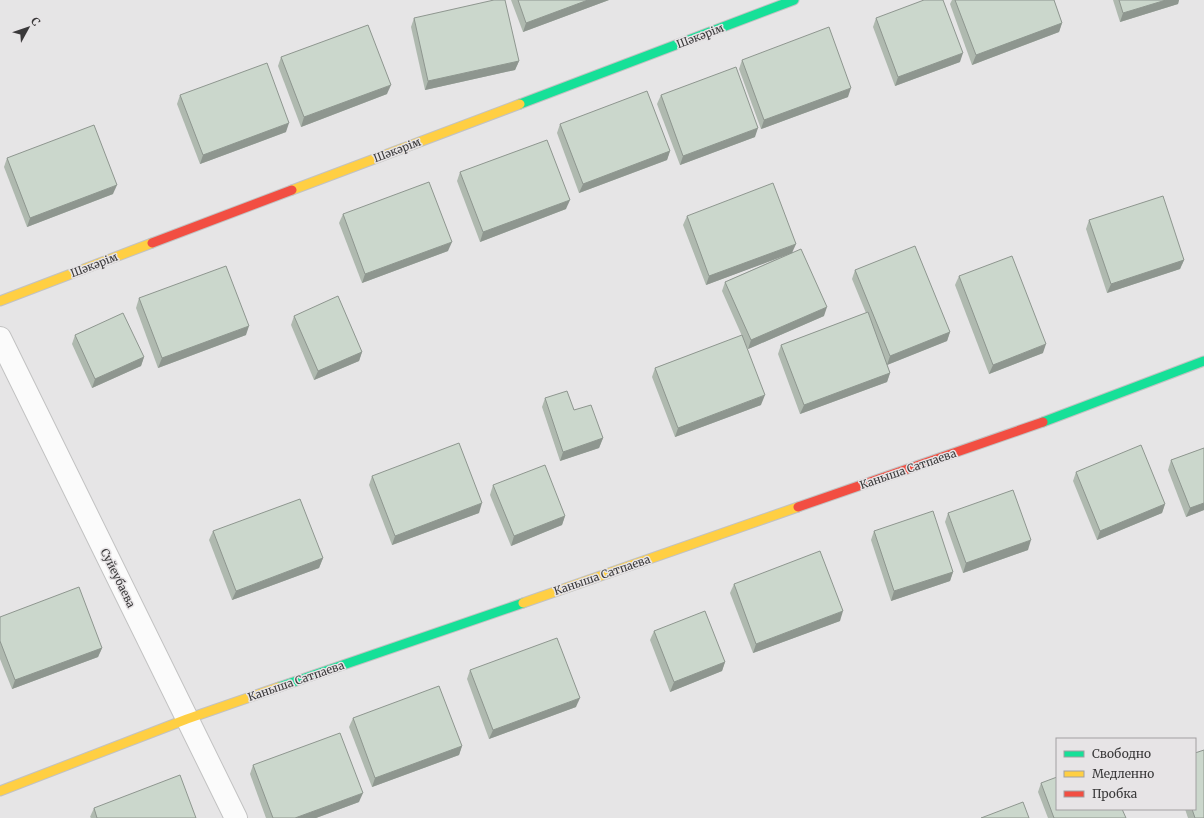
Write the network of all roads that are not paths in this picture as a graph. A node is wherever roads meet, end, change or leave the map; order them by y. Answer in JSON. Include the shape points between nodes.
{"nodes":[{"id":1,"x":794,"y":0,"type":"edge"},
{"id":2,"x":0,"y":301,"type":"edge"},
{"id":3,"x":0,"y":338,"type":"edge"},
{"id":4,"x":1204,"y":361,"type":"edge"},
{"id":5,"x":187,"y":719,"type":"junction"},
{"id":6,"x":0,"y":791,"type":"edge"},
{"id":7,"x":236,"y":818,"type":"edge"}],
"edges":[{"from":1,"to":2,"type":"street","name":"Шәкәрім"},
{"from":3,"to":5,"type":"street","name":"Суйеубаева"},
{"from":4,"to":5,"type":"street","name":"Каныша Сатпаева","via":[[1019,431]]},
{"from":5,"to":6,"type":"street","name":"Каныша Сатпаева"},
{"from":5,"to":7,"type":"street","name":"Суйеубаева"}]}
